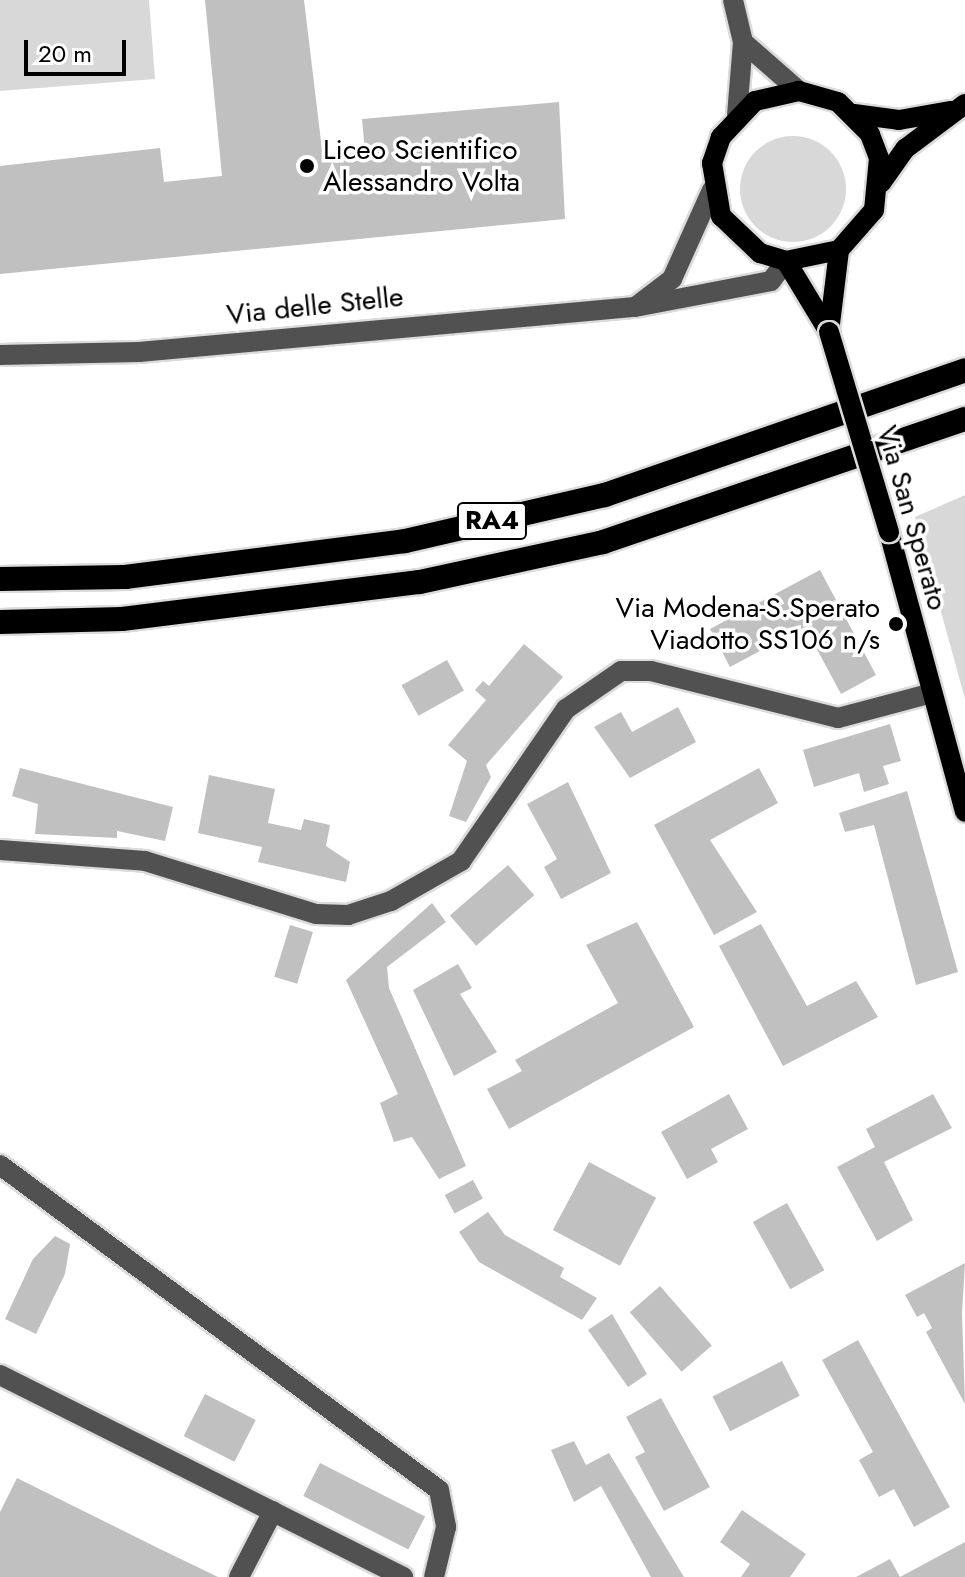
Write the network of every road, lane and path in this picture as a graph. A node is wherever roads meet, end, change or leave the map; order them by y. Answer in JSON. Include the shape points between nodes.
{"nodes":[{"id":1,"x":733,"y":0,"type":"edge"},
{"id":2,"x":743,"y":42,"type":"junction"},
{"id":3,"x":799,"y":91,"type":"junction"},
{"id":4,"x":958,"y":107,"type":"edge"},
{"id":5,"x":854,"y":114,"type":"junction"},
{"id":6,"x":737,"y":115,"type":"junction"},
{"id":7,"x":881,"y":183,"type":"junction"},
{"id":8,"x":712,"y":190,"type":"junction"},
{"id":9,"x":839,"y":250,"type":"junction"},
{"id":10,"x":786,"y":261,"type":"junction"},
{"id":11,"x":635,"y":307,"type":"junction"},
{"id":12,"x":829,"y":332,"type":"junction"},
{"id":13,"x":0,"y":355,"type":"edge"},
{"id":14,"x":965,"y":370,"type":"edge"},
{"id":15,"x":965,"y":419,"type":"edge"},
{"id":16,"x":0,"y":579,"type":"edge"},
{"id":17,"x":0,"y":622,"type":"edge"},
{"id":18,"x":932,"y":693,"type":"junction"},
{"id":19,"x":965,"y":812,"type":"edge"},
{"id":20,"x":0,"y":850,"type":"edge"},
{"id":21,"x":0,"y":1165,"type":"edge"},
{"id":22,"x":0,"y":1375,"type":"edge"},
{"id":23,"x":273,"y":1511,"type":"junction"},
{"id":24,"x":239,"y":1577,"type":"edge"},
{"id":25,"x":403,"y":1577,"type":"edge"},
{"id":26,"x":434,"y":1577,"type":"edge"}],
"edges":[{"from":1,"to":2,"type":"street"},
{"from":2,"to":3,"type":"street"},
{"from":2,"to":6,"type":"street"},
{"from":3,"to":5,"type":"main road"},
{"from":3,"to":6,"type":"main road","via":[[755,101]]},
{"from":4,"to":5,"type":"main road","via":[[899,120]]},
{"from":4,"to":7,"type":"main road","via":[[905,149]]},
{"from":5,"to":7,"type":"main road","via":[[879,158]]},
{"from":6,"to":8,"type":"main road","via":[[721,137]]},
{"from":7,"to":9,"type":"main road","via":[[860,233]]},
{"from":8,"to":10,"type":"main road","via":[[738,238]]},
{"from":8,"to":11,"type":"street","via":[[672,279]]},
{"from":9,"to":10,"type":"main road"},
{"from":9,"to":12,"type":"main road"},
{"from":10,"to":11,"type":"street","name":"Via delle Stelle","via":[[771,281]]},
{"from":10,"to":12,"type":"main road"},
{"from":11,"to":13,"type":"street","name":"Via delle Stelle","via":[[139,352]]},
{"from":12,"to":18,"type":"main road","name":"Via San Sperato","bridge":true},
{"from":14,"to":16,"type":"highway","number":"RA4","via":[[605,495],[405,541],[125,577]]},
{"from":15,"to":17,"type":"highway","number":"RA4","via":[[603,542],[420,582],[122,619]]},
{"from":18,"to":19,"type":"main road","name":"Via San Sperato"},
{"from":18,"to":20,"type":"street","via":[[838,718],[651,671],[621,671],[566,709],[461,861],[391,901],[348,915],[316,914],[145,861]]},
{"from":21,"to":26,"type":"street","via":[[439,1490],[446,1527]]},
{"from":22,"to":23,"type":"street"},
{"from":23,"to":24,"type":"street"},
{"from":23,"to":25,"type":"street"}]}
